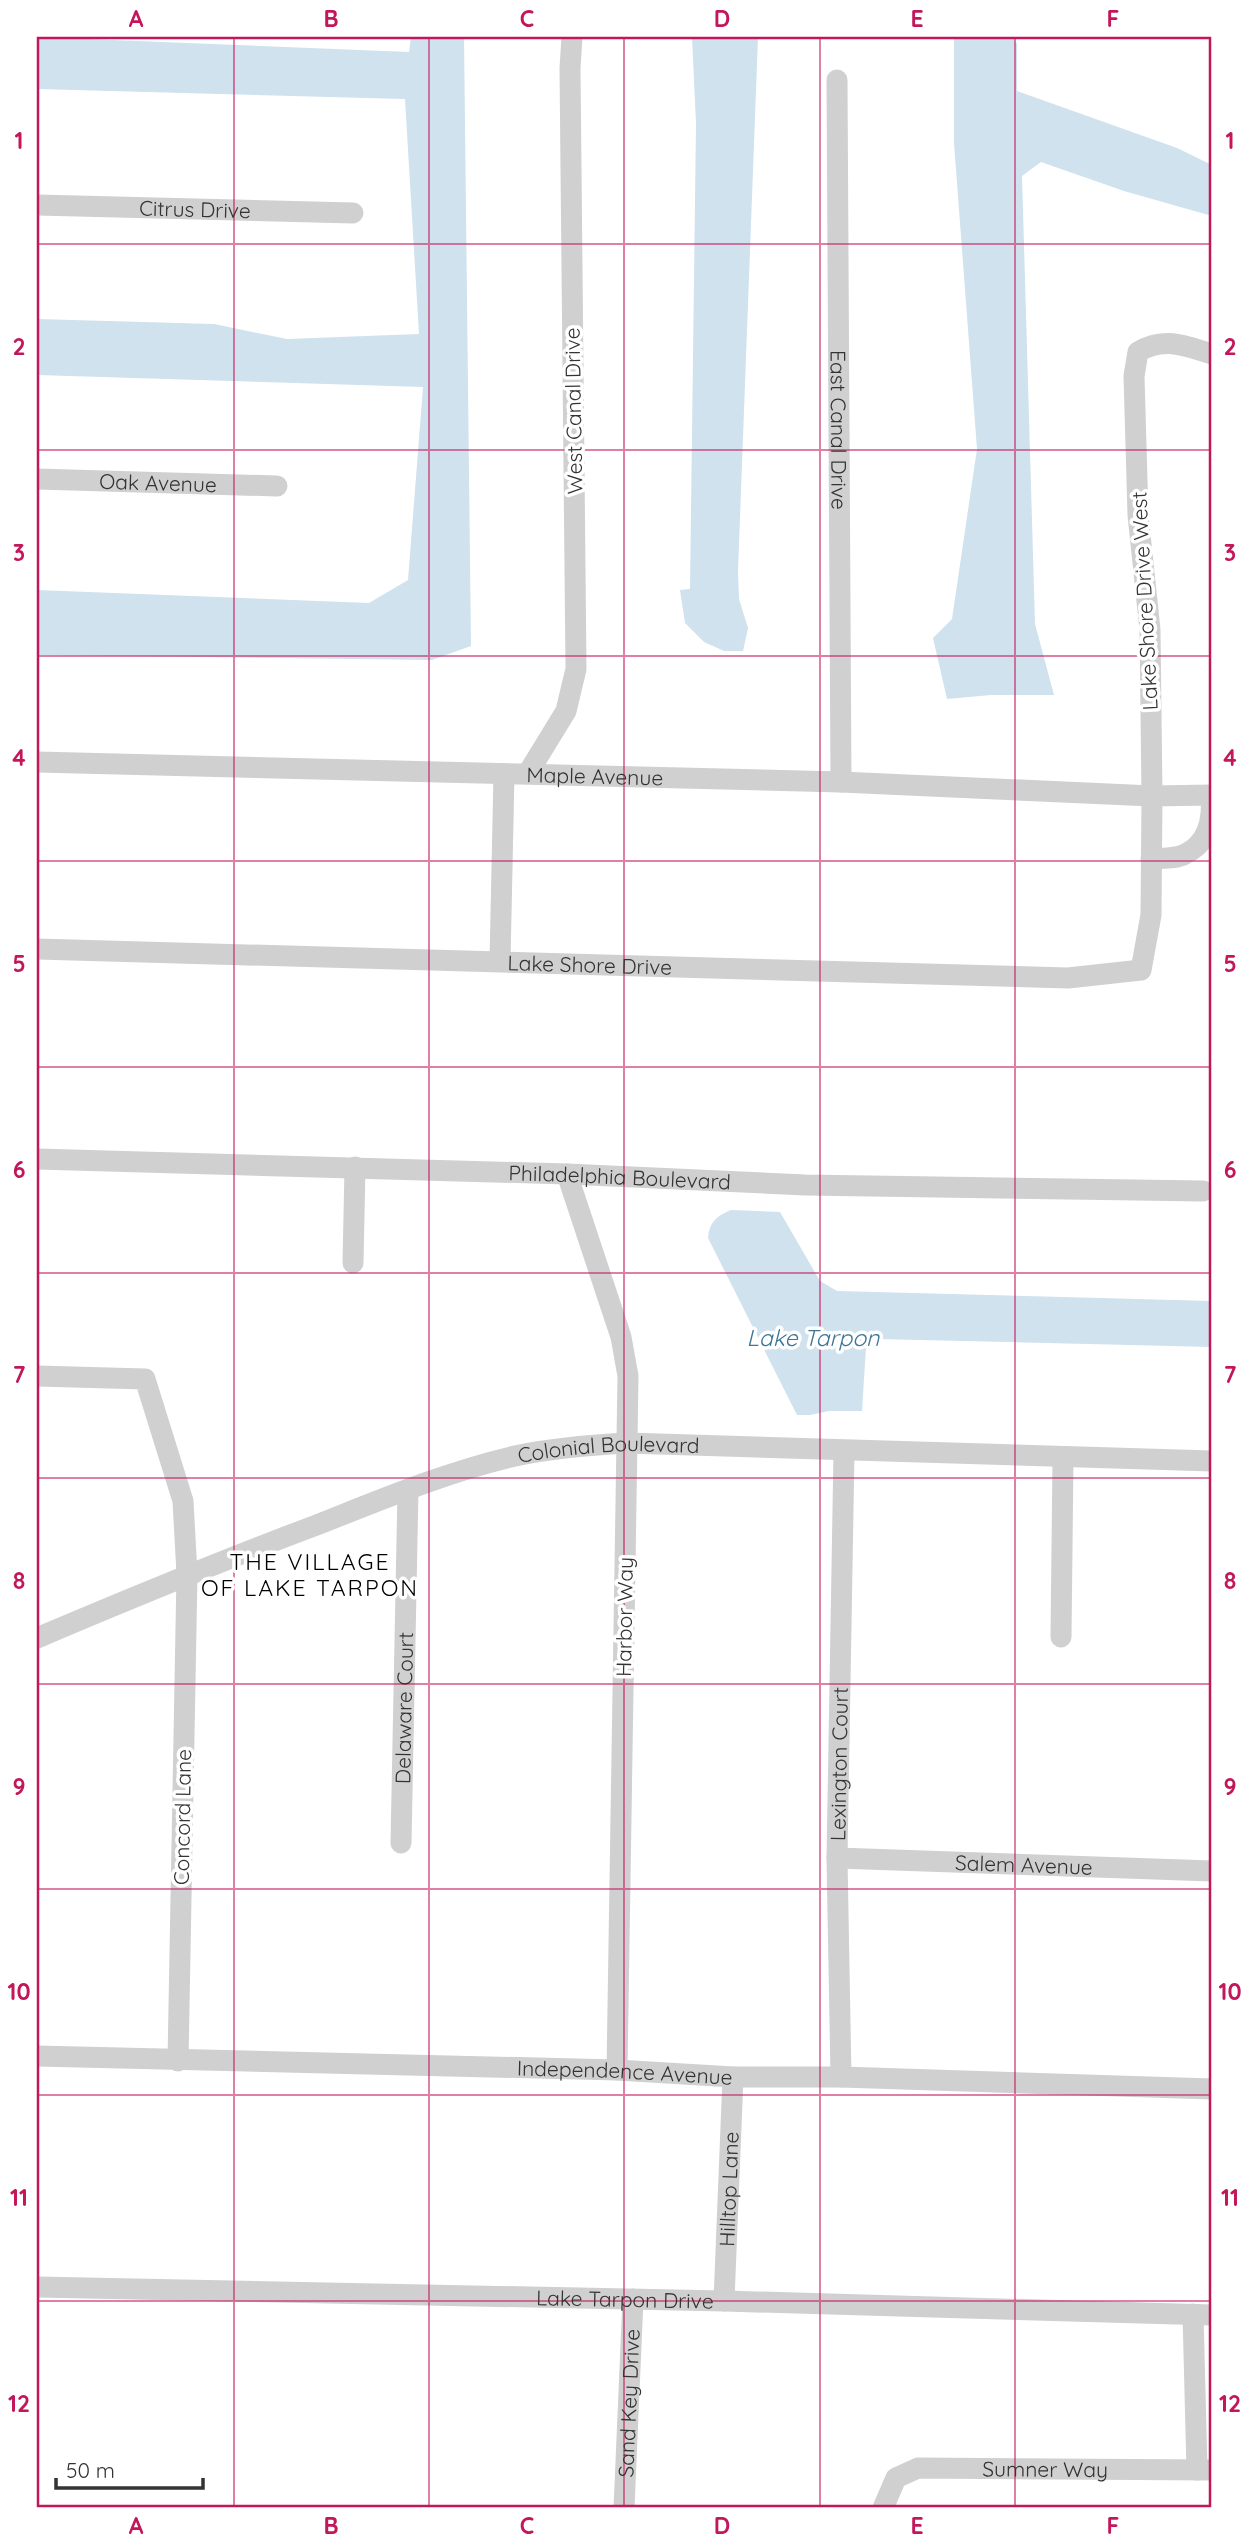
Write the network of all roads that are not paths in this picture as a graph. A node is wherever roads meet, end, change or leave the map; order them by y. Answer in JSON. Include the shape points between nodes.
{"nodes":[{"id":1,"x":572,"y":37,"type":"edge"},
{"id":2,"x":837,"y":80,"type":"dead end"},
{"id":3,"x":37,"y":205,"type":"edge"},
{"id":4,"x":353,"y":213,"type":"dead end"},
{"id":5,"x":1212,"y":354,"type":"edge"},
{"id":6,"x":37,"y":479,"type":"edge"},
{"id":7,"x":277,"y":486,"type":"dead end"},
{"id":8,"x":37,"y":762,"type":"edge"},
{"id":9,"x":528,"y":773,"type":"junction"},
{"id":10,"x":504,"y":774,"type":"junction"},
{"id":11,"x":841,"y":782,"type":"junction"},
{"id":12,"x":1212,"y":795,"type":"edge"},
{"id":13,"x":1152,"y":796,"type":"junction"},
{"id":14,"x":1151,"y":859,"type":"junction"},
{"id":15,"x":37,"y":949,"type":"edge"},
{"id":16,"x":500,"y":961,"type":"junction"},
{"id":17,"x":1141,"y":970,"type":"joint"},
{"id":18,"x":37,"y":1159,"type":"edge"},
{"id":19,"x":355,"y":1167,"type":"junction"},
{"id":20,"x":567,"y":1174,"type":"junction"},
{"id":21,"x":1203,"y":1191,"type":"dead end"},
{"id":22,"x":353,"y":1263,"type":"dead end"},
{"id":23,"x":37,"y":1376,"type":"edge"},
{"id":24,"x":627,"y":1443,"type":"junction"},
{"id":25,"x":844,"y":1451,"type":"junction"},
{"id":26,"x":1063,"y":1458,"type":"junction"},
{"id":27,"x":1212,"y":1461,"type":"edge"},
{"id":28,"x":408,"y":1490,"type":"junction"},
{"id":29,"x":187,"y":1574,"type":"junction"},
{"id":30,"x":1061,"y":1637,"type":"dead end"},
{"id":31,"x":37,"y":1638,"type":"edge"},
{"id":32,"x":401,"y":1843,"type":"dead end"},
{"id":33,"x":837,"y":1858,"type":"junction"},
{"id":34,"x":1212,"y":1871,"type":"edge"},
{"id":35,"x":37,"y":2056,"type":"edge"},
{"id":36,"x":178,"y":2061,"type":"junction"},
{"id":37,"x":617,"y":2070,"type":"junction"},
{"id":38,"x":733,"y":2077,"type":"junction"},
{"id":39,"x":841,"y":2077,"type":"junction"},
{"id":40,"x":1212,"y":2089,"type":"edge"},
{"id":41,"x":37,"y":2287,"type":"edge"},
{"id":42,"x":633,"y":2299,"type":"junction"},
{"id":43,"x":723,"y":2301,"type":"junction"},
{"id":44,"x":1203,"y":2315,"type":"edge"},
{"id":45,"x":1205,"y":2470,"type":"edge"},
{"id":46,"x":624,"y":2508,"type":"edge"},
{"id":47,"x":883,"y":2508,"type":"edge"}],
"edges":[{"from":1,"to":9,"type":"street","name":"West Canal Drive","via":[[576,669],[566,711]]},
{"from":2,"to":11,"type":"street","name":"East Canal Drive"},
{"from":3,"to":4,"type":"street","name":"Citrus Drive"},
{"from":5,"to":13,"type":"street","name":"Lake Shore Drive West","via":[[1178,344],[1152,344],[1138,352],[1138,515],[1150,629]]},
{"from":6,"to":7,"type":"street","name":"Oak Avenue"},
{"from":8,"to":10,"type":"street","name":"Maple Avenue"},
{"from":9,"to":10,"type":"street","name":"Maple Avenue"},
{"from":9,"to":11,"type":"street","name":"Maple Avenue"},
{"from":10,"to":16,"type":"street"},
{"from":11,"to":13,"type":"street","name":"Maple Avenue"},
{"from":12,"to":13,"type":"street","name":"Maple Avenue"},
{"from":12,"to":14,"type":"street","via":[[1209,831],[1196,846],[1185,855]]},
{"from":13,"to":14,"type":"street","name":"Lake Shore Drive West"},
{"from":14,"to":17,"type":"street","name":"Lake Shore Drive West","via":[[1151,915]]},
{"from":15,"to":16,"type":"street","name":"Lake Shore Drive"},
{"from":16,"to":17,"type":"street","name":"Lake Shore Drive","via":[[1068,978]]},
{"from":18,"to":19,"type":"street","name":"Philadelphia Boulevard"},
{"from":19,"to":20,"type":"street","name":"Philadelphia Boulevard"},
{"from":19,"to":22,"type":"street"},
{"from":20,"to":21,"type":"street","name":"Philadelphia Boulevard","via":[[805,1185]]},
{"from":20,"to":24,"type":"street","name":"Harbor Way","via":[[621,1337],[628,1376]]},
{"from":23,"to":29,"type":"street","name":"Concord Lane","via":[[145,1379],[183,1500]]},
{"from":24,"to":25,"type":"street","name":"Colonial Boulevard"},
{"from":24,"to":28,"type":"street","name":"Colonial Boulevard","via":[[517,1456]]},
{"from":24,"to":37,"type":"street","name":"Harbor Way"},
{"from":25,"to":26,"type":"street","name":"Colonial Boulevard"},
{"from":25,"to":33,"type":"street","name":"Lexington Court"},
{"from":26,"to":27,"type":"street","name":"Colonial Boulevard"},
{"from":26,"to":30,"type":"street"},
{"from":28,"to":29,"type":"street","name":"Colonial Boulevard"},
{"from":28,"to":32,"type":"street","name":"Delaware Court"},
{"from":29,"to":31,"type":"street","name":"Colonial Boulevard"},
{"from":29,"to":36,"type":"street","name":"Concord Lane"},
{"from":33,"to":34,"type":"street","name":"Salem Avenue"},
{"from":33,"to":39,"type":"street","name":"Lexington Court"},
{"from":35,"to":36,"type":"street","name":"Independence Avenue"},
{"from":36,"to":37,"type":"street","name":"Independence Avenue"},
{"from":37,"to":38,"type":"street","name":"Independence Avenue"},
{"from":38,"to":39,"type":"street","name":"Independence Avenue"},
{"from":38,"to":43,"type":"street","name":"Hilltop Lane"},
{"from":39,"to":40,"type":"street","name":"Independence Avenue"},
{"from":41,"to":42,"type":"street","name":"Lake Tarpon Drive"},
{"from":42,"to":43,"type":"street","name":"Lake Tarpon Drive"},
{"from":42,"to":46,"type":"street","name":"Sand Key Drive"},
{"from":43,"to":44,"type":"street","name":"Lake Tarpon Drive"},
{"from":44,"to":45,"type":"street"},
{"from":45,"to":47,"type":"street","name":"Sumner Way","via":[[918,2468],[896,2478]]}]}
